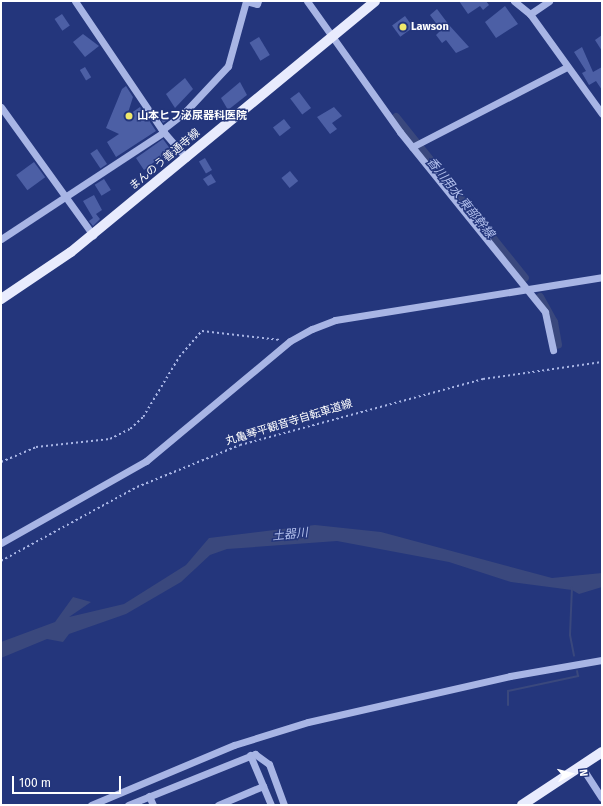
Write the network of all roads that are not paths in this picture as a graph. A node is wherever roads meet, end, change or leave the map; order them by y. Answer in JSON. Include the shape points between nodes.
{"nodes":[{"id":1,"x":75,"y":1,"type":"edge"},
{"id":2,"x":258,"y":1,"type":"edge"},
{"id":3,"x":307,"y":1,"type":"edge"},
{"id":4,"x":375,"y":1,"type":"edge"},
{"id":5,"x":514,"y":1,"type":"edge"},
{"id":6,"x":549,"y":1,"type":"edge"},
{"id":7,"x":530,"y":14,"type":"junction"},
{"id":8,"x":333,"y":36,"type":"junction"},
{"id":9,"x":567,"y":67,"type":"junction"},
{"id":10,"x":1,"y":107,"type":"edge"},
{"id":11,"x":602,"y":114,"type":"edge"},
{"id":12,"x":163,"y":131,"type":"junction"},
{"id":13,"x":412,"y":146,"type":"junction"},
{"id":14,"x":186,"y":158,"type":"junction"},
{"id":15,"x":64,"y":196,"type":"junction"},
{"id":16,"x":93,"y":235,"type":"junction"},
{"id":17,"x":1,"y":239,"type":"edge"},
{"id":18,"x":602,"y":277,"type":"edge"},
{"id":19,"x":527,"y":289,"type":"junction"},
{"id":20,"x":1,"y":299,"type":"edge"},
{"id":21,"x":553,"y":350,"type":"dead end"},
{"id":22,"x":1,"y":543,"type":"edge"},
{"id":23,"x":602,"y":660,"type":"edge"},
{"id":24,"x":602,"y":752,"type":"edge"},
{"id":25,"x":250,"y":755,"type":"junction"},
{"id":26,"x":581,"y":766,"type":"junction"},
{"id":27,"x":263,"y":786,"type":"junction"},
{"id":28,"x":150,"y":796,"type":"junction"},
{"id":29,"x":602,"y":798,"type":"edge"},
{"id":30,"x":91,"y":805,"type":"edge"},
{"id":31,"x":128,"y":805,"type":"edge"},
{"id":32,"x":153,"y":805,"type":"edge"},
{"id":33,"x":218,"y":805,"type":"edge"},
{"id":34,"x":271,"y":805,"type":"edge"},
{"id":35,"x":284,"y":805,"type":"edge"},
{"id":36,"x":522,"y":805,"type":"edge"}],
"edges":[{"from":1,"to":12,"type":"street"},
{"from":2,"to":12,"type":"street","via":[[257,4],[246,1],[228,66],[185,112]]},
{"from":3,"to":8,"type":"street"},
{"from":4,"to":8,"type":"main road","name":"まんのう善通寺線"},
{"from":5,"to":7,"type":"street"},
{"from":6,"to":7,"type":"street"},
{"from":7,"to":9,"type":"street"},
{"from":8,"to":13,"type":"street"},
{"from":8,"to":14,"type":"main road","name":"まんのう善通寺線"},
{"from":9,"to":11,"type":"street"},
{"from":9,"to":13,"type":"street"},
{"from":10,"to":15,"type":"street"},
{"from":12,"to":14,"type":"street"},
{"from":12,"to":15,"type":"street"},
{"from":13,"to":19,"type":"street"},
{"from":14,"to":16,"type":"main road","name":"まんのう善通寺線"},
{"from":15,"to":16,"type":"street"},
{"from":15,"to":17,"type":"street"},
{"from":16,"to":20,"type":"main road","name":"まんのう善通寺線","via":[[38,278]]},
{"from":18,"to":19,"type":"street"},
{"from":19,"to":21,"type":"street","via":[[545,312]]},
{"from":19,"to":22,"type":"street","via":[[335,320],[290,341],[146,461]]},
{"from":23,"to":30,"type":"street","via":[[510,676],[308,722],[234,745]]},
{"from":24,"to":26,"type":"main road"},
{"from":25,"to":27,"type":"street"},
{"from":25,"to":28,"type":"street"},
{"from":25,"to":35,"type":"street","via":[[260,756],[269,764]]},
{"from":26,"to":29,"type":"street"},
{"from":26,"to":36,"type":"main road"},
{"from":27,"to":33,"type":"street"},
{"from":27,"to":34,"type":"street"},
{"from":28,"to":31,"type":"street"},
{"from":28,"to":32,"type":"street"}]}
